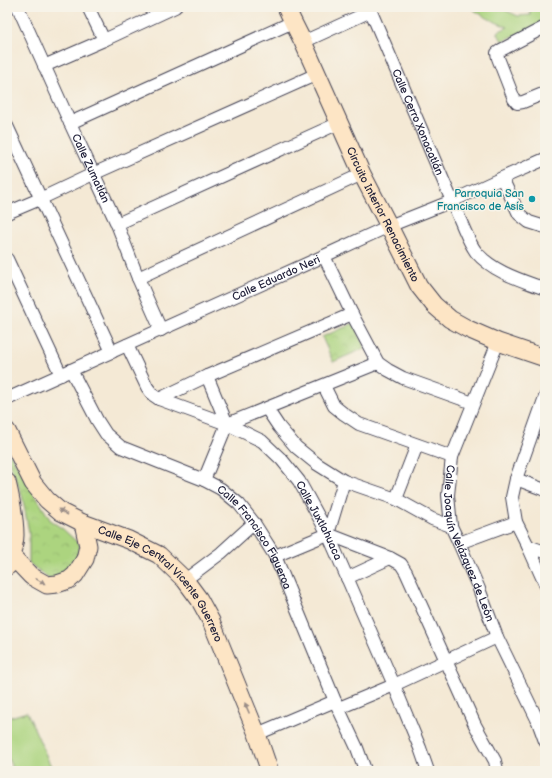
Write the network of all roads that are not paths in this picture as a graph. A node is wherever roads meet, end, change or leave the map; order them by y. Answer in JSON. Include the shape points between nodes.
{"nodes":[{"id":1,"x":18,"y":7,"type":"edge"},
{"id":2,"x":88,"y":7,"type":"edge"},
{"id":3,"x":174,"y":7,"type":"edge"},
{"id":4,"x":370,"y":9,"type":"edge"},
{"id":5,"x":160,"y":10,"type":"edge"},
{"id":6,"x":290,"y":15,"type":"edge"},
{"id":7,"x":545,"y":26,"type":"edge"},
{"id":8,"x":104,"y":40,"type":"junction"},
{"id":9,"x":303,"y":42,"type":"junction"},
{"id":10,"x":44,"y":66,"type":"junction"},
{"id":11,"x":317,"y":74,"type":"junction"},
{"id":12,"x":545,"y":93,"type":"edge"},
{"id":13,"x":70,"y":123,"type":"junction"},
{"id":14,"x":340,"y":123,"type":"junction"},
{"id":15,"x":7,"y":126,"type":"edge"},
{"id":16,"x":545,"y":159,"type":"edge"},
{"id":17,"x":94,"y":174,"type":"junction"},
{"id":18,"x":362,"y":174,"type":"junction"},
{"id":19,"x":502,"y":178,"type":"junction"},
{"id":20,"x":40,"y":199,"type":"junction"},
{"id":21,"x":452,"y":201,"type":"junction"},
{"id":22,"x":7,"y":213,"type":"edge"},
{"id":23,"x":117,"y":224,"type":"junction"},
{"id":24,"x":389,"y":226,"type":"junction"},
{"id":25,"x":545,"y":227,"type":"edge"},
{"id":26,"x":324,"y":256,"type":"junction"},
{"id":27,"x":7,"y":259,"type":"edge"},
{"id":28,"x":138,"y":278,"type":"junction"},
{"id":29,"x":545,"y":289,"type":"edge"},
{"id":30,"x":352,"y":314,"type":"junction"},
{"id":31,"x":161,"y":330,"type":"junction"},
{"id":32,"x":498,"y":342,"type":"junction"},
{"id":33,"x":127,"y":345,"type":"junction"},
{"id":34,"x":112,"y":352,"type":"junction"},
{"id":35,"x":545,"y":358,"type":"edge"},
{"id":36,"x":378,"y":363,"type":"junction"},
{"id":37,"x":66,"y":373,"type":"junction"},
{"id":38,"x":207,"y":376,"type":"junction"},
{"id":39,"x":324,"y":386,"type":"junction"},
{"id":40,"x":545,"y":397,"type":"edge"},
{"id":41,"x":7,"y":399,"type":"edge"},
{"id":42,"x":160,"y":399,"type":"junction"},
{"id":43,"x":473,"y":404,"type":"junction"},
{"id":44,"x":267,"y":409,"type":"junction"},
{"id":45,"x":227,"y":424,"type":"junction"},
{"id":46,"x":539,"y":428,"type":"edge"},
{"id":47,"x":7,"y":431,"type":"edge"},
{"id":48,"x":417,"y":445,"type":"junction"},
{"id":49,"x":452,"y":457,"type":"junction"},
{"id":50,"x":516,"y":479,"type":"junction"},
{"id":51,"x":204,"y":480,"type":"junction"},
{"id":52,"x":344,"y":481,"type":"junction"},
{"id":53,"x":7,"y":482,"type":"edge"},
{"id":54,"x":545,"y":490,"type":"edge"},
{"id":55,"x":396,"y":499,"type":"junction"},
{"id":56,"x":516,"y":522,"type":"junction"},
{"id":57,"x":84,"y":523,"type":"junction"},
{"id":58,"x":254,"y":523,"type":"junction"},
{"id":59,"x":450,"y":526,"type":"junction"},
{"id":60,"x":328,"y":534,"type":"junction"},
{"id":61,"x":459,"y":543,"type":"junction"},
{"id":62,"x":528,"y":546,"type":"junction"},
{"id":63,"x":545,"y":552,"type":"edge"},
{"id":64,"x":275,"y":556,"type":"junction"},
{"id":65,"x":390,"y":558,"type":"junction"},
{"id":66,"x":9,"y":562,"type":"edge"},
{"id":67,"x":347,"y":578,"type":"junction"},
{"id":68,"x":185,"y":580,"type":"junction"},
{"id":69,"x":545,"y":584,"type":"edge"},
{"id":70,"x":497,"y":636,"type":"junction"},
{"id":71,"x":447,"y":660,"type":"junction"},
{"id":72,"x":394,"y":685,"type":"junction"},
{"id":73,"x":337,"y":704,"type":"junction"},
{"id":74,"x":541,"y":717,"type":"edge"},
{"id":75,"x":257,"y":734,"type":"junction"},
{"id":76,"x":545,"y":741,"type":"edge"},
{"id":77,"x":269,"y":771,"type":"edge"},
{"id":78,"x":364,"y":771,"type":"edge"},
{"id":79,"x":428,"y":771,"type":"edge"},
{"id":80,"x":497,"y":771,"type":"edge"}],
"edges":[{"from":1,"to":10,"type":"street","name":"Calle Zumatlán"},
{"from":2,"to":8,"type":"street"},
{"from":3,"to":5,"type":"street"},
{"from":4,"to":9,"type":"street"},
{"from":4,"to":21,"type":"street","name":"Calle Cerro Xonacatlán"},
{"from":5,"to":8,"type":"street"},
{"from":6,"to":9,"type":"main road","name":"Circuito Interior Renacimiento"},
{"from":6,"to":13,"type":"street"},
{"from":7,"to":12,"type":"street","via":[[497,53],[517,103]]},
{"from":8,"to":10,"type":"street"},
{"from":9,"to":11,"type":"main road","name":"Circuito Interior Renacimiento"},
{"from":10,"to":13,"type":"street","name":"Calle Zumatlán"},
{"from":11,"to":14,"type":"main road","name":"Circuito Interior Renacimiento"},
{"from":11,"to":17,"type":"street"},
{"from":13,"to":17,"type":"street","name":"Calle Zumatlán"},
{"from":14,"to":18,"type":"main road","name":"Circuito Interior Renacimiento"},
{"from":14,"to":23,"type":"street"},
{"from":15,"to":20,"type":"street"},
{"from":16,"to":19,"type":"street","name":"Calle Eduardo Neri"},
{"from":17,"to":20,"type":"street"},
{"from":17,"to":23,"type":"street","name":"Calle Zumatlán"},
{"from":18,"to":24,"type":"main road","name":"Circuito Interior Renacimiento"},
{"from":18,"to":28,"type":"street"},
{"from":19,"to":21,"type":"street","name":"Calle Eduardo Neri"},
{"from":19,"to":25,"type":"street","via":[[519,214],[529,222]]},
{"from":20,"to":22,"type":"street"},
{"from":20,"to":34,"type":"street"},
{"from":21,"to":24,"type":"street","name":"Calle Eduardo Neri"},
{"from":21,"to":29,"type":"street","name":"Calle Cerro Xonacatlán","via":[[476,251],[490,265]]},
{"from":23,"to":28,"type":"street","name":"Calle Zumatlán"},
{"from":24,"to":26,"type":"street","name":"Calle Eduardo Neri"},
{"from":24,"to":32,"type":"main road","name":"Circuito Interior Renacimiento","via":[[418,286],[434,305],[462,326]]},
{"from":26,"to":30,"type":"street"},
{"from":26,"to":31,"type":"street","name":"Calle Eduardo Neri"},
{"from":27,"to":37,"type":"street","name":"Calle Francisco Figueroa"},
{"from":28,"to":31,"type":"street","name":"Calle Zumatlán"},
{"from":30,"to":36,"type":"street"},
{"from":30,"to":38,"type":"street"},
{"from":31,"to":33,"type":"street","name":"Calle Eduardo Neri"},
{"from":32,"to":35,"type":"main road","name":"Circuito Interior Renacimiento"},
{"from":32,"to":43,"type":"street","name":"Calle Joaquín Velázquez de León"},
{"from":33,"to":34,"type":"street","name":"Calle Eduardo Neri"},
{"from":33,"to":42,"type":"street","name":"Calle Juxtlahuaca","via":[[147,387]]},
{"from":34,"to":37,"type":"street","name":"Calle Eduardo Neri"},
{"from":36,"to":39,"type":"street"},
{"from":36,"to":43,"type":"street","via":[[403,378]]},
{"from":37,"to":41,"type":"street","name":"Calle Eduardo Neri"},
{"from":37,"to":51,"type":"street","name":"Calle Francisco Figueroa","via":[[106,434],[121,447]]},
{"from":38,"to":42,"type":"street"},
{"from":38,"to":45,"type":"street"},
{"from":39,"to":44,"type":"street"},
{"from":39,"to":48,"type":"street","via":[[334,406],[359,424]]},
{"from":40,"to":46,"type":"street"},
{"from":42,"to":45,"type":"street","name":"Calle Juxtlahuaca"},
{"from":43,"to":49,"type":"street","name":"Calle Joaquín Velázquez de León"},
{"from":44,"to":45,"type":"street"},
{"from":44,"to":52,"type":"street","via":[[296,447]]},
{"from":45,"to":51,"type":"street"},
{"from":45,"to":60,"type":"street","name":"Calle Juxtlahuaca","via":[[262,441],[282,460],[299,482]]},
{"from":46,"to":50,"type":"street"},
{"from":57,"to":47,"type":"main road","name":"Calle Eje Central Vicente Guerrero","one_way":true,"via":[[61,512],[47,500],[33,483]]},
{"from":48,"to":49,"type":"street"},
{"from":48,"to":55,"type":"street"},
{"from":49,"to":59,"type":"street","name":"Calle Joaquín Velázquez de León","via":[[448,495]]},
{"from":50,"to":54,"type":"street"},
{"from":50,"to":56,"type":"street","via":[[512,497]]},
{"from":51,"to":58,"type":"street","name":"Calle Francisco Figueroa","via":[[221,489],[239,504]]},
{"from":52,"to":55,"type":"street"},
{"from":52,"to":60,"type":"street"},
{"from":53,"to":66,"type":"main road","via":[[15,536]]},
{"from":55,"to":59,"type":"street"},
{"from":56,"to":61,"type":"street"},
{"from":56,"to":62,"type":"street"},
{"from":66,"to":57,"type":"main road","one_way":true,"via":[[47,585],[69,580],[85,559],[88,546]]},
{"from":57,"to":68,"type":"main road","name":"Calle Eje Central Vicente Guerrero","via":[[130,540],[159,555]]},
{"from":58,"to":64,"type":"street","name":"Calle Francisco Figueroa"},
{"from":58,"to":68,"type":"street","via":[[221,553]]},
{"from":59,"to":61,"type":"street","name":"Calle Joaquín Velázquez de León"},
{"from":60,"to":64,"type":"street"},
{"from":60,"to":65,"type":"street"},
{"from":60,"to":67,"type":"street","name":"Calle Juxtlahuaca"},
{"from":61,"to":70,"type":"street","name":"Calle Joaquín Velázquez de León"},
{"from":62,"to":63,"type":"street"},
{"from":62,"to":69,"type":"street"},
{"from":64,"to":73,"type":"street","name":"Calle Francisco Figueroa"},
{"from":65,"to":67,"type":"street"},
{"from":65,"to":71,"type":"street","via":[[401,564],[406,572]]},
{"from":67,"to":72,"type":"street","name":"Calle Juxtlahuaca"},
{"from":75,"to":68,"type":"main road","name":"Calle Eje Central Vicente Guerrero","one_way":true,"via":[[211,621]]},
{"from":70,"to":71,"type":"street"},
{"from":70,"to":74,"type":"street","name":"Calle Joaquín Velázquez de León"},
{"from":71,"to":72,"type":"street"},
{"from":71,"to":80,"type":"street","via":[[475,725],[495,761]]},
{"from":72,"to":73,"type":"street"},
{"from":72,"to":79,"type":"street","name":"Calle Juxtlahuaca"},
{"from":73,"to":75,"type":"street"},
{"from":73,"to":78,"type":"street","name":"Calle Francisco Figueroa","via":[[357,748]]},
{"from":74,"to":76,"type":"street","name":"Calle Joaquín Velázquez de León"},
{"from":75,"to":77,"type":"main road","name":"Calle Eje Central Vicente Guerrero"}]}
